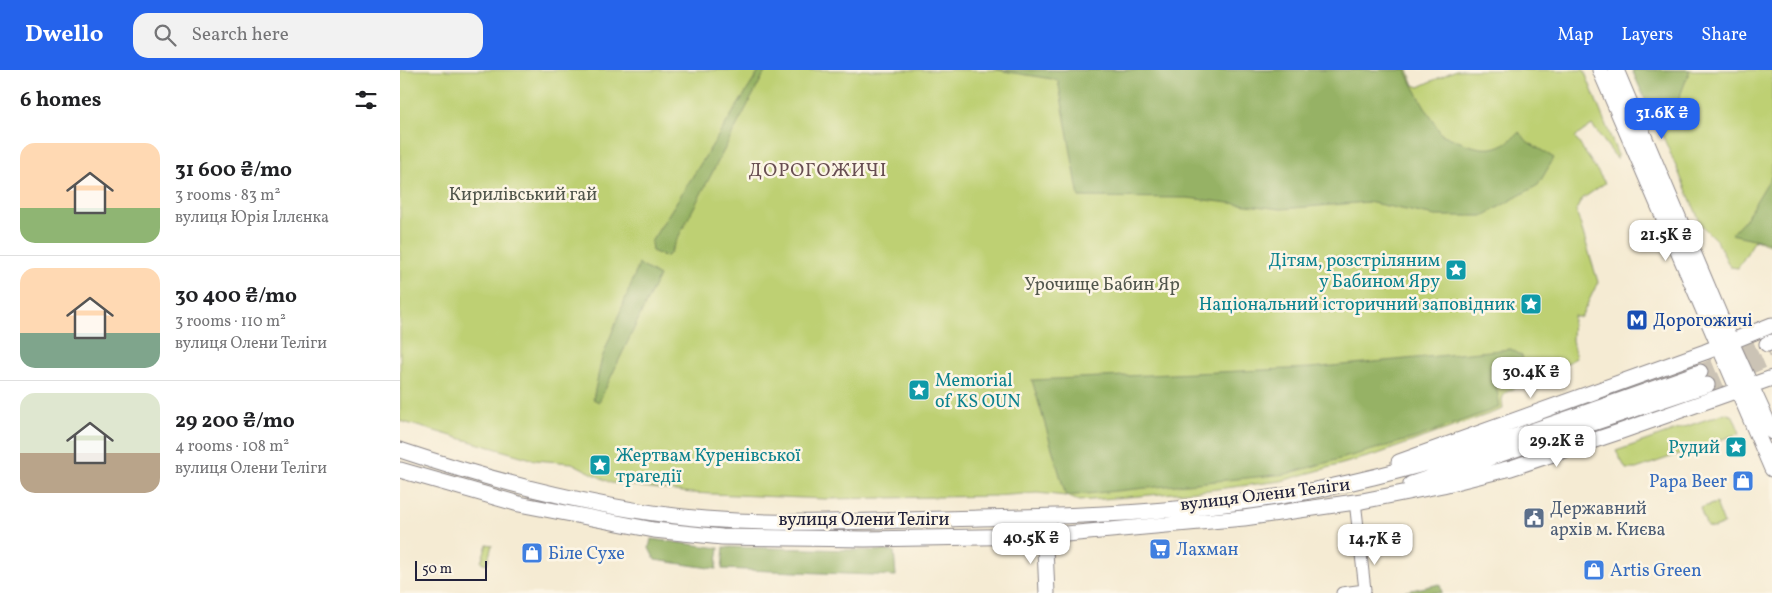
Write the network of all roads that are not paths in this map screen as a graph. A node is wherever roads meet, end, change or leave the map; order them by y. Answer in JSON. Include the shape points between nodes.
{"nodes":[{"id":1,"x":1600,"y":70,"type":"edge"},
{"id":2,"x":1616,"y":70,"type":"edge"},
{"id":3,"x":1772,"y":325,"type":"edge"},
{"id":4,"x":1725,"y":344,"type":"junction"},
{"id":5,"x":1772,"y":378,"type":"edge"},
{"id":6,"x":1745,"y":389,"type":"junction"},
{"id":7,"x":1772,"y":432,"type":"edge"},
{"id":8,"x":400,"y":450,"type":"edge"},
{"id":9,"x":1772,"y":469,"type":"edge"},
{"id":10,"x":400,"y":470,"type":"edge"},
{"id":11,"x":1356,"y":480,"type":"junction"},
{"id":12,"x":1359,"y":501,"type":"junction"},
{"id":13,"x":1043,"y":517,"type":"junction"},
{"id":14,"x":1044,"y":536,"type":"junction"},
{"id":15,"x":1047,"y":593,"type":"edge"},
{"id":16,"x":1342,"y":593,"type":"edge"}],
"edges":[{"from":1,"to":4,"type":"main road"},
{"from":2,"to":4,"type":"main road"},
{"from":3,"to":4,"type":"main road","name":"вулиця Олени Теліги"},
{"from":4,"to":6,"type":"main road"},
{"from":4,"to":11,"type":"main road","name":"вулиця Олени Теліги"},
{"from":5,"to":6,"type":"main road","name":"вулиця Олени Теліги"},
{"from":6,"to":7,"type":"main road"},
{"from":6,"to":9,"type":"main road"},
{"from":6,"to":12,"type":"main road","name":"вулиця Олени Теліги","via":[[1511,468]]},
{"from":8,"to":13,"type":"main road","name":"вулиця Олени Теліги","via":[[530,489],[608,505],[706,518],[775,521]]},
{"from":10,"to":14,"type":"main road","name":"вулиця Олени Теліги","via":[[528,506],[654,530],[722,537]]},
{"from":11,"to":12,"type":"main road","name":"вулиця Олени Теліги","via":[[1414,467],[1704,378]]},
{"from":11,"to":13,"type":"main road","name":"вулиця Олени Теліги","via":[[1220,505]]},
{"from":12,"to":14,"type":"main road","name":"вулиця Олени Теліги","via":[[1244,518]]},
{"from":12,"to":16,"type":"street","via":[[1365,590]]},
{"from":13,"to":14,"type":"main road"},
{"from":14,"to":15,"type":"main road"}]}
